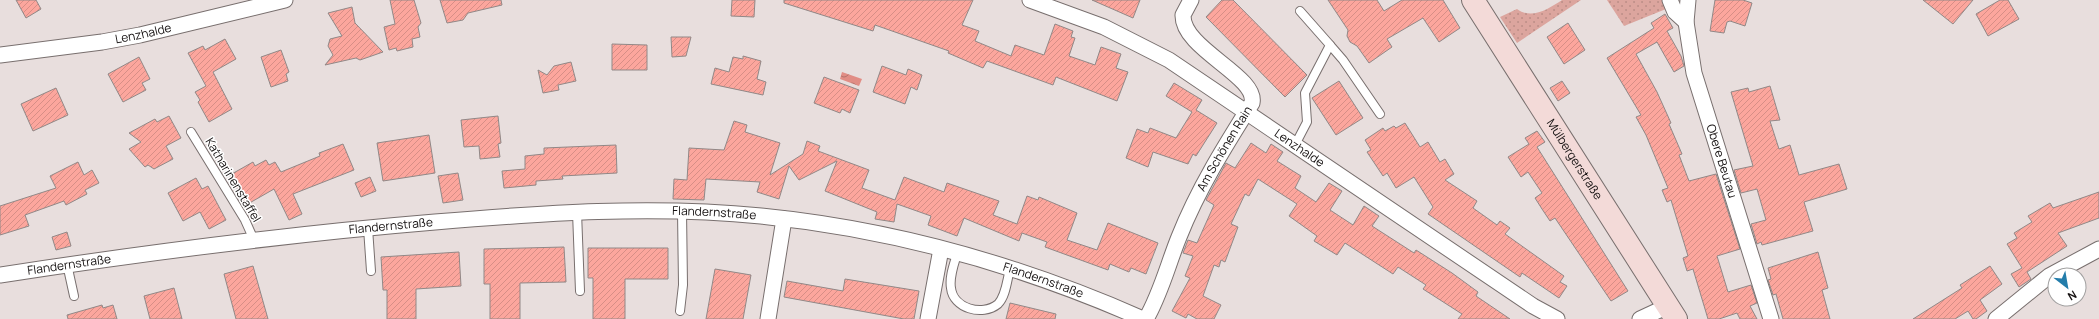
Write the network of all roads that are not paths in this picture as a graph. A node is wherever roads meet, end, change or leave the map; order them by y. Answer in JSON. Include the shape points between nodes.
{"nodes":[{"id":1,"x":285,"y":0,"type":"edge"},
{"id":2,"x":1030,"y":0,"type":"edge"},
{"id":3,"x":1191,"y":0,"type":"edge"},
{"id":4,"x":1473,"y":0,"type":"edge"},
{"id":5,"x":1670,"y":0,"type":"edge"},
{"id":6,"x":1688,"y":0,"type":"edge"},
{"id":7,"x":1300,"y":11,"type":"dead end"},
{"id":8,"x":1686,"y":22,"type":"junction"},
{"id":9,"x":1330,"y":45,"type":"junction"},
{"id":10,"x":0,"y":55,"type":"edge"},
{"id":11,"x":1246,"y":112,"type":"junction"},
{"id":12,"x":1380,"y":114,"type":"dead end"},
{"id":13,"x":191,"y":132,"type":"dead end"},
{"id":14,"x":1295,"y":144,"type":"junction"},
{"id":15,"x":682,"y":211,"type":"junction"},
{"id":16,"x":577,"y":212,"type":"junction"},
{"id":17,"x":784,"y":219,"type":"junction"},
{"id":18,"x":368,"y":228,"type":"junction"},
{"id":19,"x":254,"y":240,"type":"junction"},
{"id":20,"x":941,"y":249,"type":"junction"},
{"id":21,"x":2099,"y":249,"type":"edge"},
{"id":22,"x":957,"y":254,"type":"junction"},
{"id":23,"x":67,"y":264,"type":"junction"},
{"id":24,"x":1010,"y":269,"type":"junction"},
{"id":25,"x":371,"y":271,"type":"dead end"},
{"id":26,"x":0,"y":275,"type":"edge"},
{"id":27,"x":580,"y":291,"type":"dead end"},
{"id":28,"x":74,"y":296,"type":"dead end"},
{"id":29,"x":680,"y":311,"type":"dead end"},
{"id":30,"x":1672,"y":312,"type":"edge"},
{"id":31,"x":768,"y":319,"type":"edge"},
{"id":32,"x":928,"y":319,"type":"edge"},
{"id":33,"x":1143,"y":319,"type":"edge"},
{"id":34,"x":1146,"y":319,"type":"edge"},
{"id":35,"x":1556,"y":319,"type":"edge"},
{"id":36,"x":1640,"y":319,"type":"edge"},
{"id":37,"x":1771,"y":319,"type":"edge"},
{"id":38,"x":1996,"y":319,"type":"edge"}],
"edges":[{"from":1,"to":10,"type":"street","name":"Lenzhalde","via":[[140,35]]},
{"from":2,"to":11,"type":"street","name":"Lenzhalde","via":[[1080,17],[1141,45],[1184,70]]},
{"from":3,"to":11,"type":"street","name":"Am Schönen Rain","via":[[1183,15],[1184,25],[1196,41],[1250,90],[1253,98]]},
{"from":4,"to":30,"type":"street","name":"Mülbergerstraße"},
{"from":5,"to":8,"type":"street","via":[[1675,12]]},
{"from":6,"to":8,"type":"street","name":"Obere Beutau"},
{"from":7,"to":9,"type":"lane"},
{"from":8,"to":37,"type":"street","name":"Obere Beutau","via":[[1694,73]]},
{"from":9,"to":12,"type":"lane"},
{"from":9,"to":14,"type":"lane","via":[[1305,93],[1307,122]]},
{"from":11,"to":14,"type":"street","name":"Lenzhalde"},
{"from":11,"to":34,"type":"street","name":"Am Schönen Rain","via":[[1203,183]]},
{"from":13,"to":19,"type":"lane","name":"Katharinenstaffel"},
{"from":14,"to":35,"type":"street","name":"Lenzhalde","via":[[1533,306]]},
{"from":15,"to":16,"type":"street","name":"Flandernstraße"},
{"from":15,"to":17,"type":"street","name":"Flandernstraße"},
{"from":15,"to":29,"type":"lane","via":[[683,285]]},
{"from":16,"to":18,"type":"street","name":"Flandernstraße"},
{"from":16,"to":27,"type":"lane"},
{"from":17,"to":20,"type":"street","name":"Flandernstraße","via":[[866,232]]},
{"from":17,"to":31,"type":"street"},
{"from":18,"to":19,"type":"street","name":"Flandernstraße"},
{"from":18,"to":25,"type":"lane"},
{"from":19,"to":23,"type":"street","name":"Flandernstraße"},
{"from":20,"to":22,"type":"street","name":"Flandernstraße"},
{"from":20,"to":32,"type":"street"},
{"from":21,"to":38,"type":"street","via":[[2049,276]]},
{"from":22,"to":24,"type":"street","name":"Flandernstraße"},
{"from":22,"to":24,"type":"lane","via":[[950,282],[952,293],[959,303],[972,309],[983,310],[997,304],[1003,296]]},
{"from":23,"to":26,"type":"street","name":"Flandernstraße"},
{"from":23,"to":28,"type":"lane"},
{"from":24,"to":33,"type":"street","name":"Flandernstraße","via":[[1104,301]]},
{"from":30,"to":36,"type":"street"}]}
